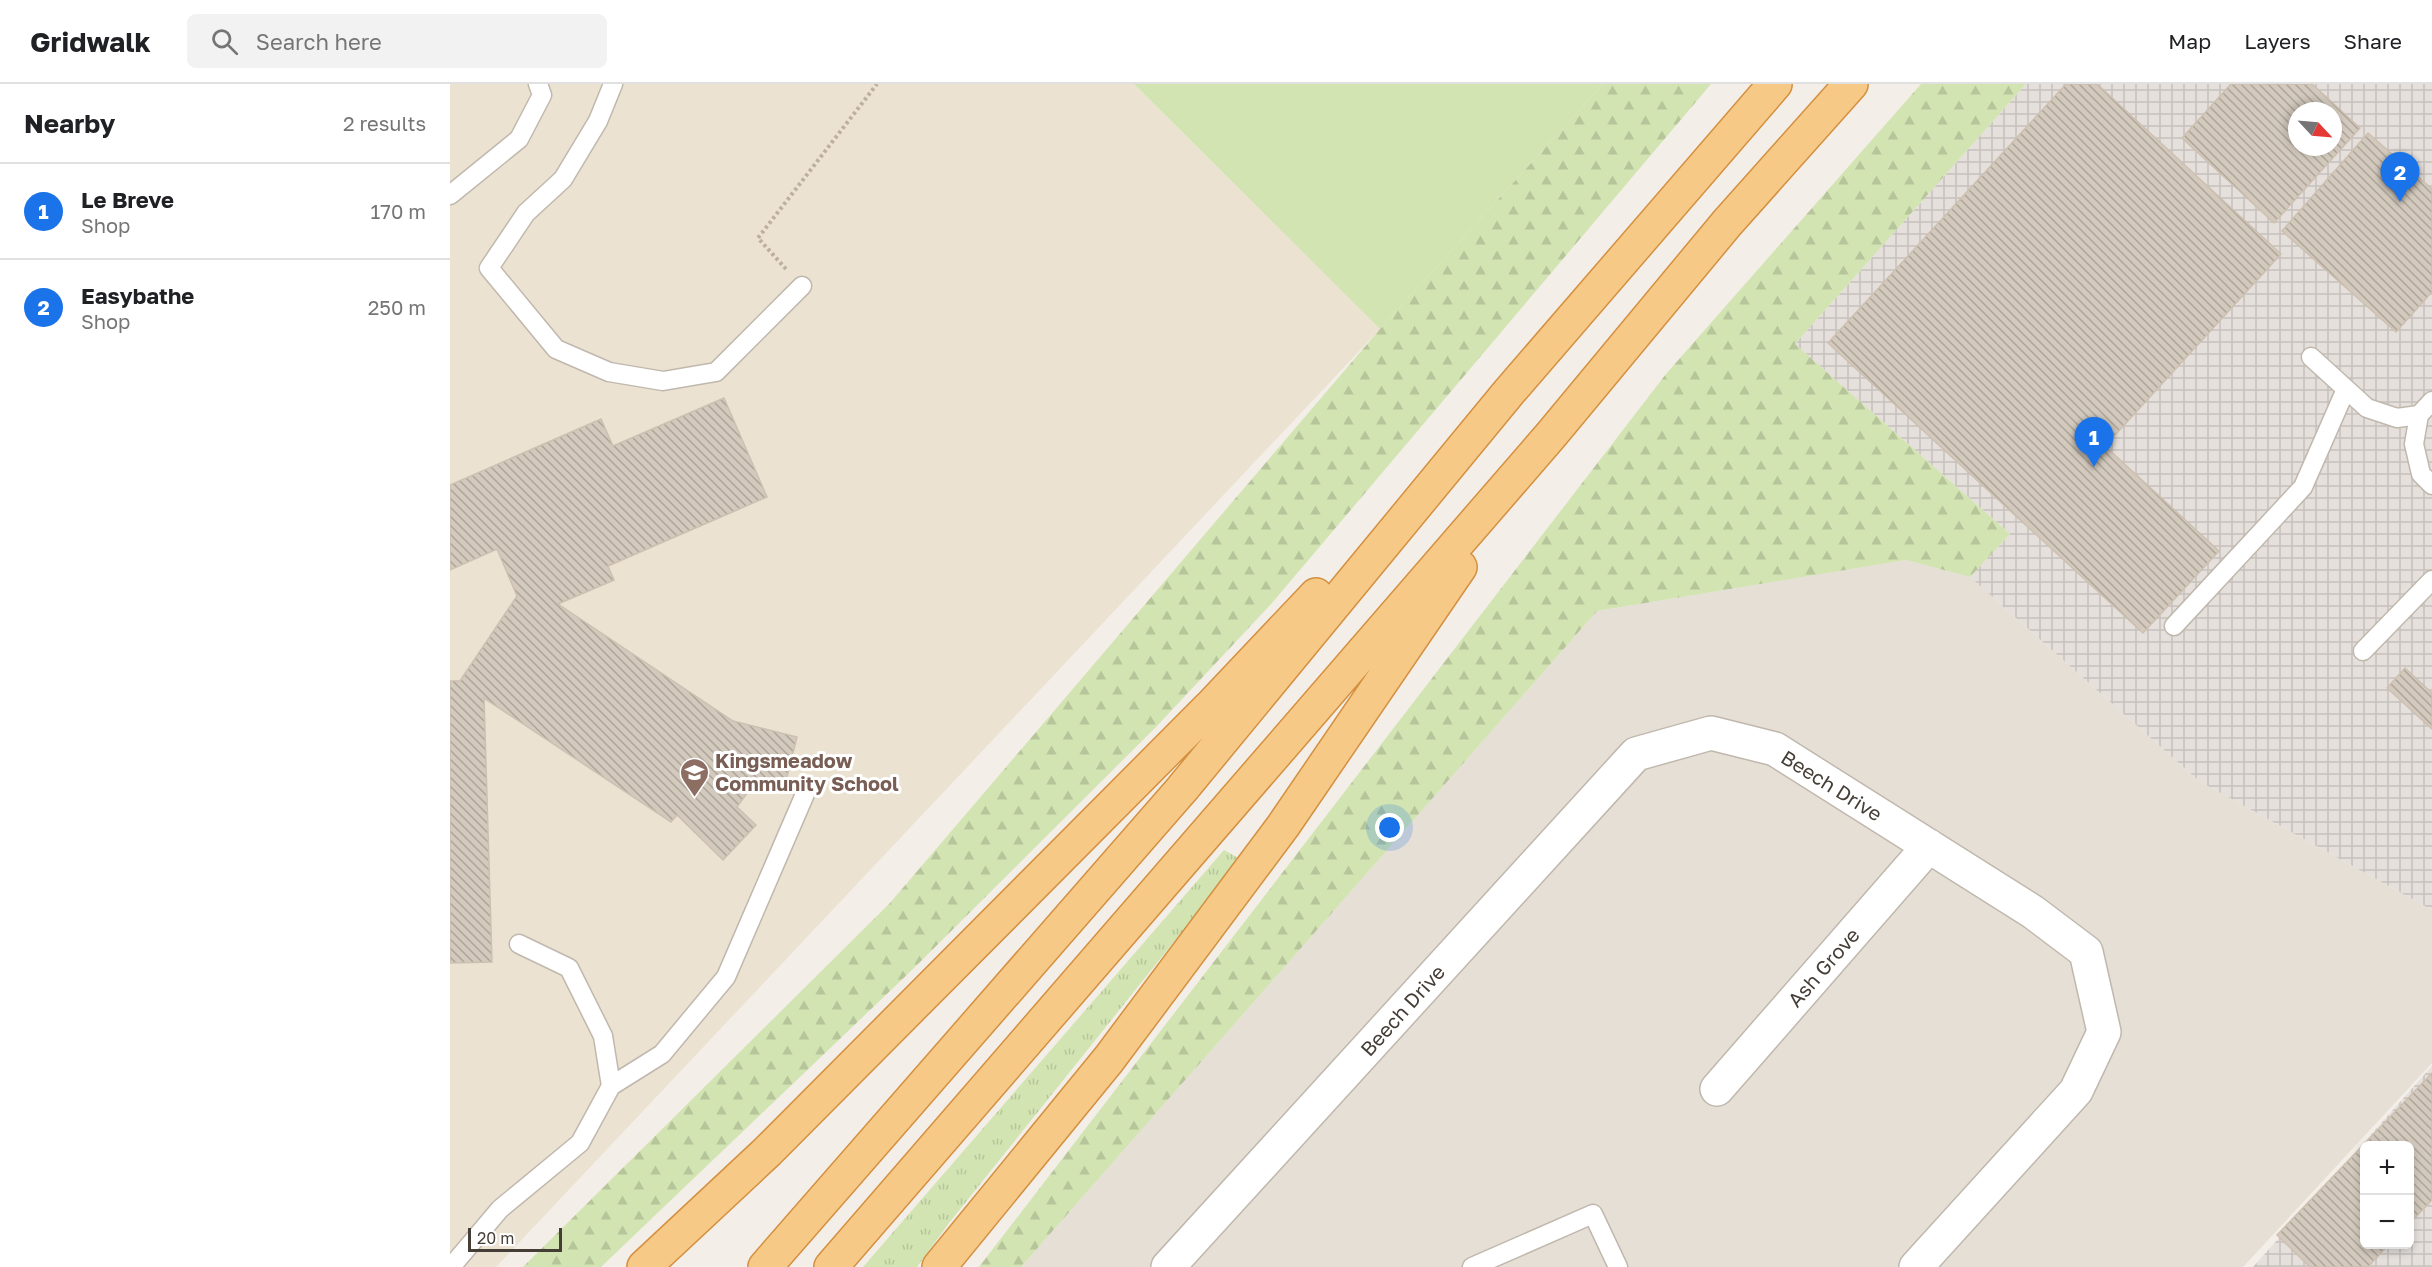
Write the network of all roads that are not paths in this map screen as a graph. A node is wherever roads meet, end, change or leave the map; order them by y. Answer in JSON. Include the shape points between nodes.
{"nodes":[{"id":1,"x":538,"y":84,"type":"edge"},
{"id":2,"x":613,"y":84,"type":"edge"},
{"id":3,"x":1775,"y":84,"type":"edge"},
{"id":4,"x":1851,"y":84,"type":"edge"},
{"id":5,"x":450,"y":195,"type":"edge"},
{"id":6,"x":802,"y":286,"type":"road end"},
{"id":7,"x":2311,"y":357,"type":"dead end"},
{"id":8,"x":2346,"y":389,"type":"junction"},
{"id":9,"x":1509,"y":392,"type":"junction"},
{"id":10,"x":2432,"y":401,"type":"edge"},
{"id":11,"x":2419,"y":415,"type":"junction"},
{"id":12,"x":1551,"y":435,"type":"junction"},
{"id":13,"x":2432,"y":484,"type":"edge"},
{"id":14,"x":2432,"y":580,"type":"edge"},
{"id":15,"x":2175,"y":626,"type":"dead end"},
{"id":16,"x":2363,"y":651,"type":"dead end"},
{"id":17,"x":805,"y":794,"type":"dead end"},
{"id":18,"x":1929,"y":846,"type":"junction"},
{"id":19,"x":519,"y":944,"type":"dead end"},
{"id":20,"x":611,"y":1086,"type":"junction"},
{"id":21,"x":1717,"y":1089,"type":"dead end"},
{"id":22,"x":452,"y":1261,"type":"edge"},
{"id":23,"x":644,"y":1267,"type":"edge"},
{"id":24,"x":765,"y":1267,"type":"edge"},
{"id":25,"x":831,"y":1267,"type":"edge"},
{"id":26,"x":939,"y":1267,"type":"edge"},
{"id":27,"x":1168,"y":1267,"type":"edge"},
{"id":28,"x":1472,"y":1267,"type":"edge"},
{"id":29,"x":1618,"y":1267,"type":"edge"},
{"id":30,"x":1916,"y":1267,"type":"edge"}],
"edges":[{"from":1,"to":5,"type":"lane","via":[[542,95],[519,139]]},
{"from":2,"to":6,"type":"lane","via":[[598,121],[562,179],[526,213],[489,268],[556,349],[609,372],[663,381],[716,372]]},
{"from":3,"to":9,"type":"highway"},
{"from":4,"to":12,"type":"highway","via":[[1727,223]]},
{"from":7,"to":8,"type":"lane"},
{"from":8,"to":11,"type":"lane","via":[[2367,408],[2397,418]]},
{"from":8,"to":15,"type":"lane","via":[[2303,487]]},
{"from":9,"to":23,"type":"highway","via":[[1210,707],[767,1152]]},
{"from":9,"to":24,"type":"highway","via":[[1182,789]]},
{"from":10,"to":11,"type":"lane"},
{"from":11,"to":13,"type":"lane","via":[[2414,444],[2421,474]]},
{"from":12,"to":25,"type":"highway"},
{"from":12,"to":26,"type":"highway","via":[[1283,826],[1109,1059]]},
{"from":14,"to":16,"type":"lane"},
{"from":17,"to":20,"type":"lane","via":[[726,977],[662,1054]]},
{"from":18,"to":21,"type":"street","name":"Ash Grove"},
{"from":18,"to":27,"type":"street","name":"Beech Drive","via":[[1775,749],[1711,733],[1636,754]]},
{"from":18,"to":30,"type":"street","name":"Beech Drive","via":[[2033,912],[2086,952],[2104,1032],[2076,1091]]},
{"from":19,"to":20,"type":"lane","via":[[569,968],[603,1036]]},
{"from":20,"to":22,"type":"lane","via":[[580,1143],[500,1209]]},
{"from":28,"to":29,"type":"lane","via":[[1593,1214]]}]}
